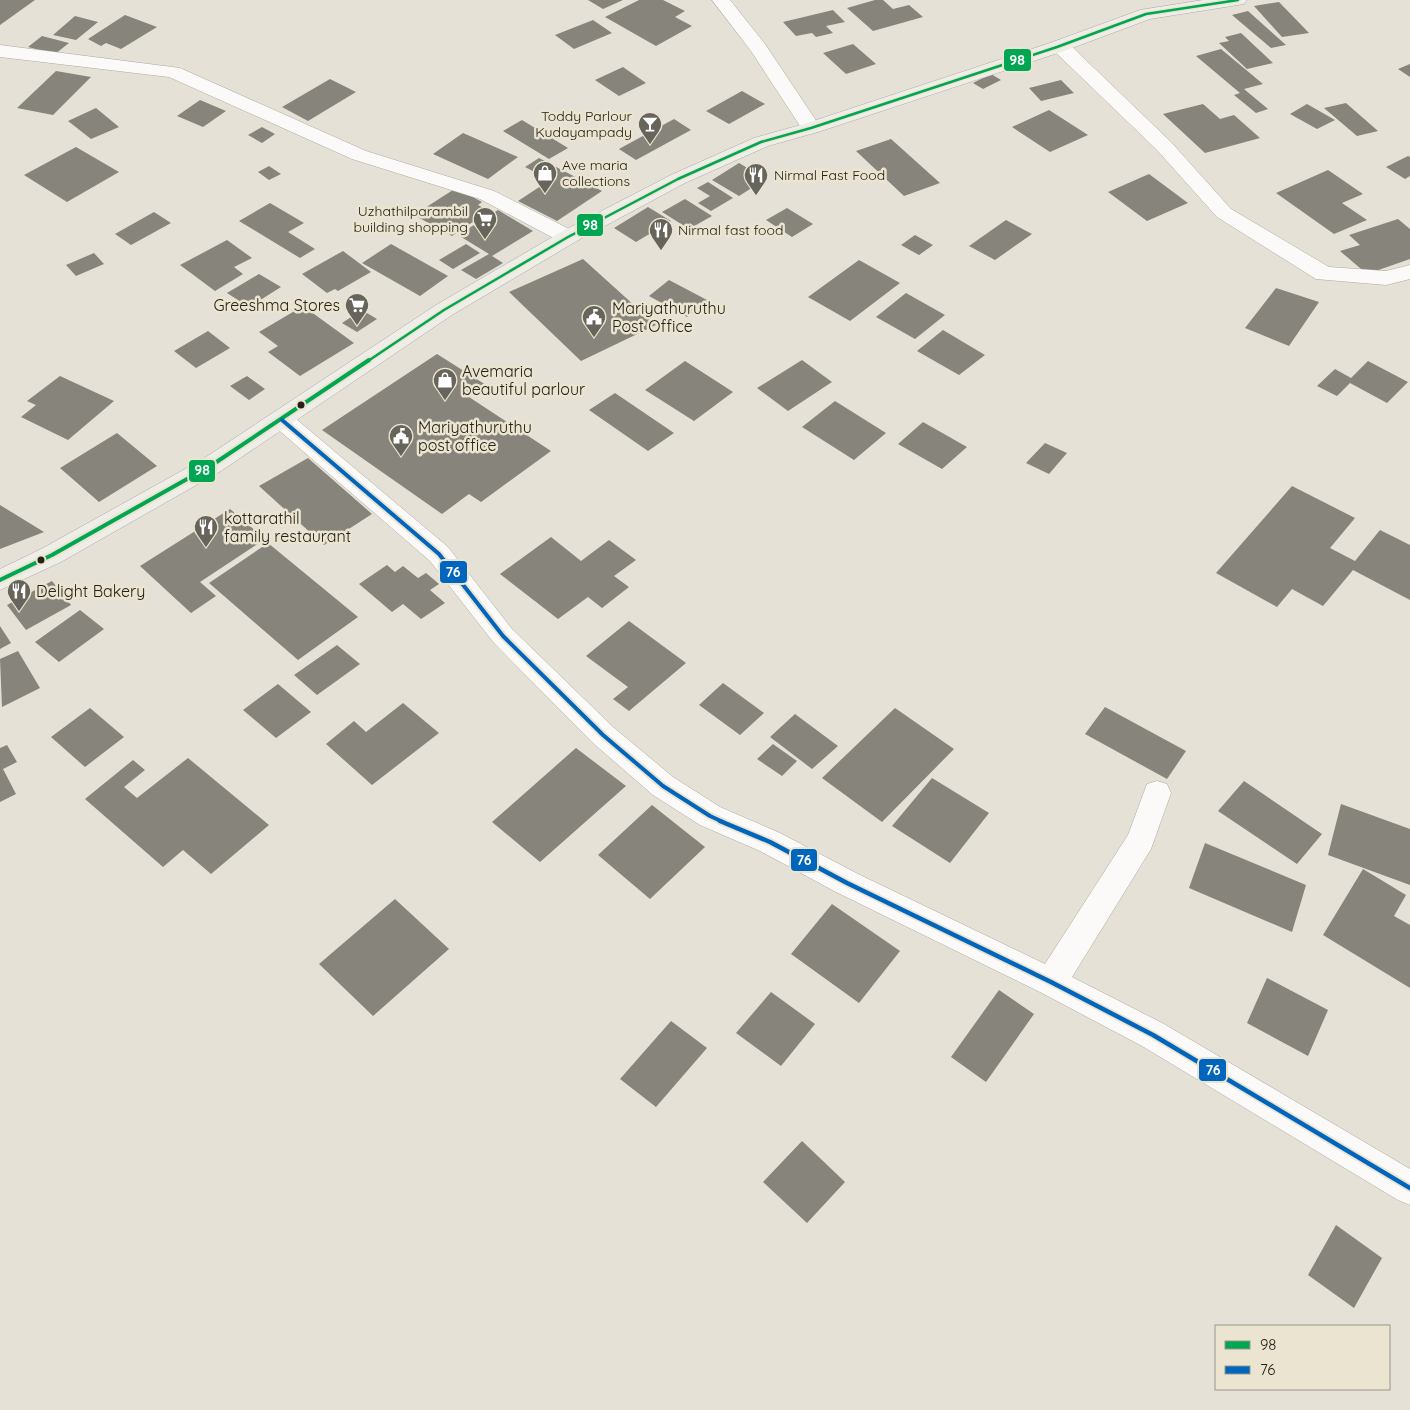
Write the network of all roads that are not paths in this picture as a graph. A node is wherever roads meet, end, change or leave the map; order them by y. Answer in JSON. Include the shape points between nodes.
{"nodes":[{"id":1,"x":721,"y":0,"type":"edge"},
{"id":2,"x":1238,"y":0,"type":"edge"},
{"id":3,"x":1060,"y":46,"type":"junction"},
{"id":4,"x":0,"y":51,"type":"edge"},
{"id":5,"x":811,"y":128,"type":"junction"},
{"id":6,"x":568,"y":237,"type":"junction"},
{"id":7,"x":1410,"y":272,"type":"edge"},
{"id":8,"x":282,"y":420,"type":"junction"},
{"id":9,"x":0,"y":580,"type":"edge"},
{"id":10,"x":1158,"y":793,"type":"dead end"},
{"id":11,"x":1052,"y":982,"type":"junction"},
{"id":12,"x":1410,"y":1188,"type":"edge"}],
"edges":[{"from":1,"to":5,"type":"street","via":[[758,48]]},
{"from":2,"to":3,"type":"main road","via":[[1146,14]]},
{"from":3,"to":5,"type":"main road"},
{"from":3,"to":7,"type":"street","via":[[1164,146],[1224,214],[1324,274],[1386,278]]},
{"from":4,"to":6,"type":"street","via":[[174,72],[358,155],[487,195]]},
{"from":5,"to":6,"type":"main road","via":[[761,142],[678,179]]},
{"from":6,"to":8,"type":"main road","via":[[444,310]]},
{"from":8,"to":9,"type":"main road","via":[[212,465]]},
{"from":8,"to":11,"type":"street","via":[[438,554],[503,636],[603,735],[663,786],[710,816],[770,842],[846,884]]},
{"from":10,"to":11,"type":"street","via":[[1141,840]]},
{"from":11,"to":12,"type":"street","via":[[1153,1035]]}]}
